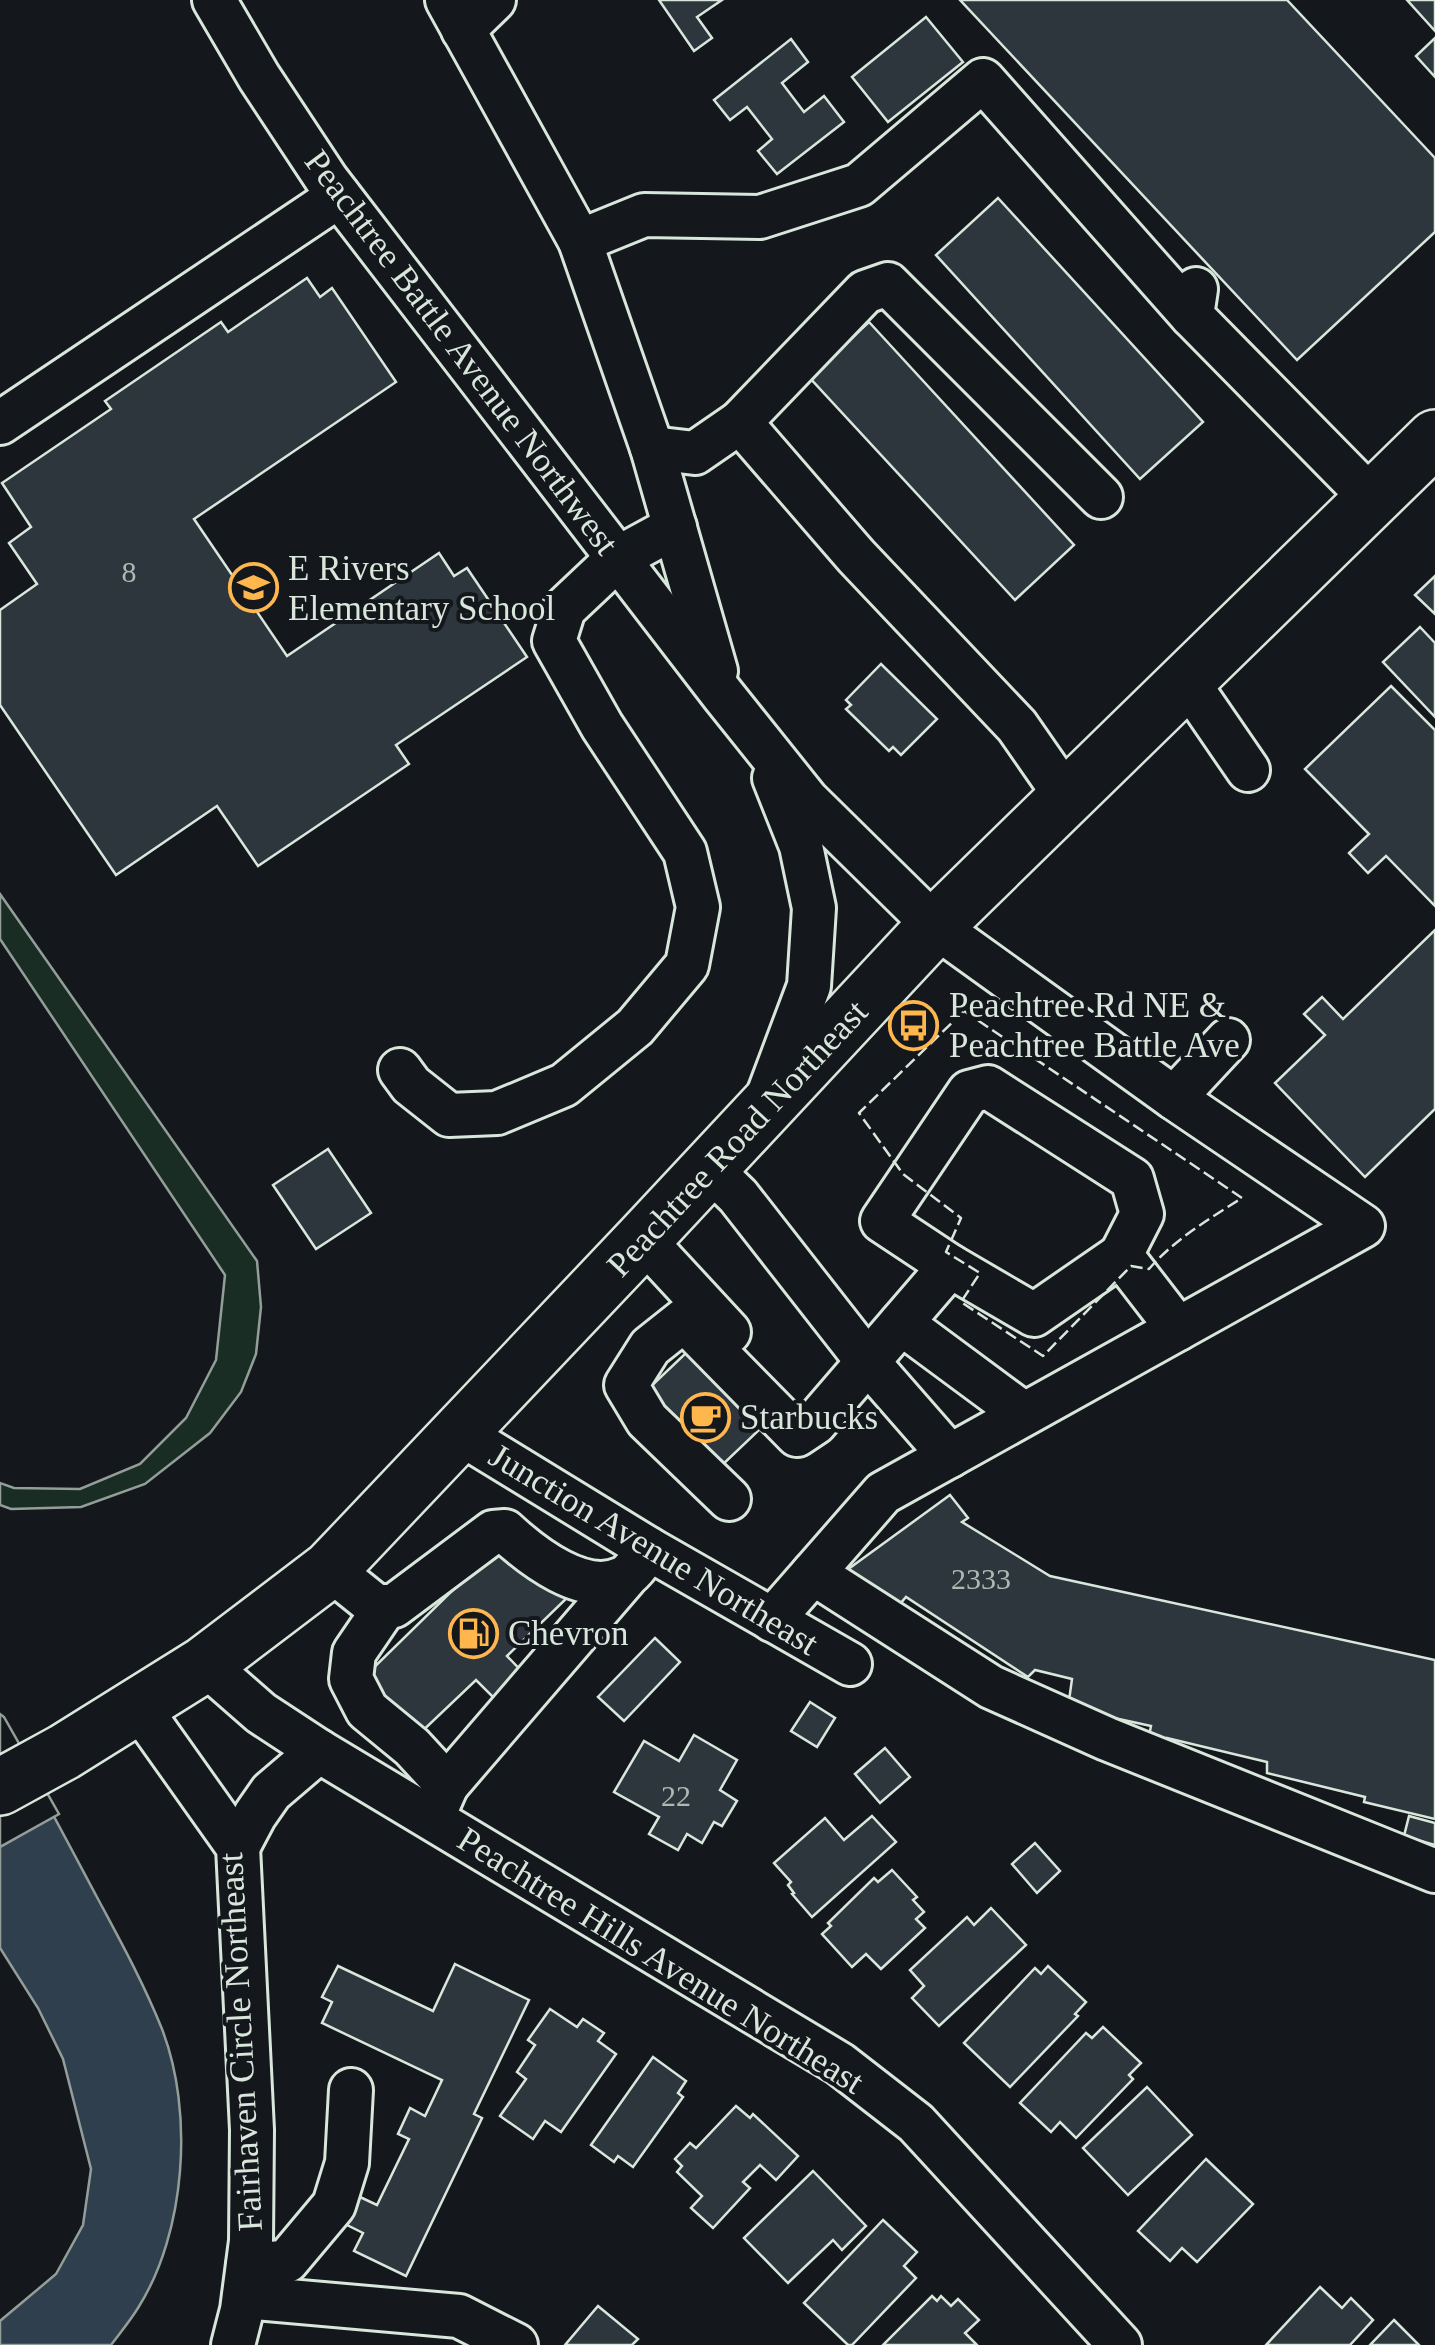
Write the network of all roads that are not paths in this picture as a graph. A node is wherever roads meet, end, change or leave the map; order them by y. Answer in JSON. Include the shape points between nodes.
{"nodes":[{"id":1,"x":214,"y":0,"type":"edge"},
{"id":2,"x":494,"y":0,"type":"edge"},
{"id":3,"x":455,"y":15,"type":"edge"},
{"id":4,"x":339,"y":196,"type":"junction"},
{"id":5,"x":580,"y":242,"type":"junction"},
{"id":6,"x":740,"y":422,"type":"junction"},
{"id":7,"x":0,"y":423,"type":"edge"},
{"id":8,"x":1434,"y":441,"type":"edge"},
{"id":9,"x":652,"y":448,"type":"junction"},
{"id":10,"x":1101,"y":496,"type":"dead end"},
{"id":11,"x":1373,"y":500,"type":"junction"},
{"id":12,"x":675,"y":528,"type":"junction"},
{"id":13,"x":618,"y":558,"type":"junction"},
{"id":14,"x":1186,"y":682,"type":"junction"},
{"id":15,"x":723,"y":696,"type":"junction"},
{"id":16,"x":760,"y":740,"type":"junction"},
{"id":17,"x":1248,"y":770,"type":"dead end"},
{"id":18,"x":1067,"y":798,"type":"junction"},
{"id":19,"x":935,"y":926,"type":"junction"},
{"id":20,"x":1228,"y":1040,"type":"dead end"},
{"id":21,"x":400,"y":1070,"type":"dead end"},
{"id":22,"x":1174,"y":1098,"type":"junction"},
{"id":23,"x":762,"y":1110,"type":"junction"},
{"id":24,"x":709,"y":1168,"type":"junction"},
{"id":25,"x":643,"y":1239,"type":"junction"},
{"id":26,"x":1121,"y":1255,"type":"junction"},
{"id":27,"x":950,"y":1266,"type":"junction"},
{"id":28,"x":901,"y":1323,"type":"junction"},
{"id":29,"x":1178,"y":1329,"type":"junction"},
{"id":30,"x":867,"y":1361,"type":"junction"},
{"id":31,"x":1024,"y":1414,"type":"junction"},
{"id":32,"x":806,"y":1429,"type":"junction"},
{"id":33,"x":458,"y":1432,"type":"junction"},
{"id":34,"x":950,"y":1456,"type":"junction"},
{"id":35,"x":728,"y":1498,"type":"dead end"},
{"id":36,"x":637,"y":1563,"type":"junction"},
{"id":37,"x":330,"y":1569,"type":"junction"},
{"id":38,"x":812,"y":1573,"type":"junction"},
{"id":39,"x":386,"y":1606,"type":"junction"},
{"id":40,"x":772,"y":1620,"type":"junction"},
{"id":41,"x":205,"y":1664,"type":"junction"},
{"id":42,"x":850,"y":1664,"type":"dead end"},
{"id":43,"x":138,"y":1706,"type":"junction"},
{"id":44,"x":319,"y":1751,"type":"junction"},
{"id":45,"x":0,"y":1787,"type":"edge"},
{"id":46,"x":439,"y":1802,"type":"junction"},
{"id":47,"x":238,"y":1847,"type":"junction"},
{"id":48,"x":1435,"y":1871,"type":"edge"},
{"id":49,"x":351,"y":2090,"type":"dead end"},
{"id":50,"x":246,"y":2282,"type":"junction"},
{"id":51,"x":233,"y":2345,"type":"edge"},
{"id":52,"x":516,"y":2345,"type":"edge"},
{"id":53,"x":1120,"y":2345,"type":"edge"}],
"edges":[{"from":1,"to":4,"type":"street","name":"Peachtree Battle Avenue Northwest"},
{"from":2,"to":3,"type":"street"},
{"from":3,"to":5,"type":"street","name":"Peachtree Battle Avenue Northwest"},
{"from":4,"to":7,"type":"street"},
{"from":4,"to":13,"type":"street","name":"Peachtree Battle Avenue Northwest"},
{"from":5,"to":9,"type":"street","name":"Peachtree Battle Avenue Northwest"},
{"from":5,"to":11,"type":"street","via":[[644,215],[760,217],[859,184],[983,80],[1195,298]]},
{"from":6,"to":9,"type":"street","via":[[695,453]]},
{"from":6,"to":10,"type":"street","via":[[864,292],[888,284]]},
{"from":6,"to":18,"type":"street","via":[[1017,726]]},
{"from":8,"to":11,"type":"highway","name":"Peachtree Road Northeast"},
{"from":9,"to":12,"type":"street","name":"Peachtree Battle Avenue Northwest"},
{"from":11,"to":14,"type":"highway","name":"Peachtree Road Northeast"},
{"from":12,"to":13,"type":"street"},
{"from":12,"to":15,"type":"street","name":"Peachtree Battle Avenue Northwest"},
{"from":13,"to":15,"type":"street","name":"Peachtree Battle Avenue Northwest"},
{"from":13,"to":21,"type":"street","via":[[564,609],[554,642],[686,852],[698,906],[687,965],[635,1028],[564,1086],[497,1112],[449,1116]]},
{"from":14,"to":17,"type":"street"},
{"from":14,"to":18,"type":"highway","name":"Peachtree Road Northeast"},
{"from":15,"to":16,"type":"street","name":"Peachtree Battle Avenue Northwest"},
{"from":16,"to":19,"type":"street","name":"Peachtree Battle Avenue Northwest","via":[[807,800]]},
{"from":16,"to":23,"type":"street","name":"Peachtree Battle Avenue Northwest","via":[[801,846],[814,908],[809,986]]},
{"from":18,"to":19,"type":"highway","name":"Peachtree Road Northeast"},
{"from":19,"to":22,"type":"street","name":"Peachtree Battle Avenue Northwest"},
{"from":19,"to":23,"type":"highway","name":"Peachtree Road Northeast"},
{"from":20,"to":22,"type":"street"},
{"from":22,"to":29,"type":"street","name":"Peachtree Battle Avenue Northwest","via":[[1363,1226]]},
{"from":23,"to":24,"type":"highway","name":"Peachtree Road Northeast"},
{"from":24,"to":25,"type":"highway","name":"Peachtree Road Northeast"},
{"from":24,"to":30,"type":"street"},
{"from":25,"to":32,"type":"street"},
{"from":25,"to":33,"type":"highway","name":"Peachtree Road Northeast"},
{"from":26,"to":27,"type":"street","via":[[1034,1315]]},
{"from":26,"to":27,"type":"street","via":[[1142,1214],[1132,1179],[988,1087],[960,1102],[888,1212]]},
{"from":26,"to":29,"type":"street"},
{"from":27,"to":28,"type":"street"},
{"from":28,"to":30,"type":"street"},
{"from":28,"to":31,"type":"street"},
{"from":29,"to":31,"type":"street"},
{"from":30,"to":32,"type":"street"},
{"from":30,"to":34,"type":"street"},
{"from":31,"to":34,"type":"street"},
{"from":32,"to":35,"type":"street","via":[[684,1320],[650,1347],[626,1386],[647,1420]]},
{"from":33,"to":36,"type":"street","name":"Junction Avenue Northeast"},
{"from":33,"to":37,"type":"highway","name":"Peachtree Road Northeast"},
{"from":34,"to":38,"type":"street","via":[[883,1492]]},
{"from":36,"to":39,"type":"street","via":[[600,1583],[568,1576],[505,1531],[493,1532]]},
{"from":36,"to":40,"type":"street","name":"Junction Avenue Northeast"},
{"from":36,"to":46,"type":"street"},
{"from":37,"to":39,"type":"street","via":[[376,1606]]},
{"from":37,"to":41,"type":"highway","name":"Peachtree Road Northeast"},
{"from":38,"to":40,"type":"street"},
{"from":38,"to":48,"type":"street","via":[[991,1686],[1107,1740]]},
{"from":39,"to":46,"type":"street","via":[[354,1653],[351,1679],[367,1710],[412,1748]]},
{"from":40,"to":42,"type":"street","name":"Junction Avenue Northeast"},
{"from":41,"to":43,"type":"highway","name":"Peachtree Road Northeast"},
{"from":41,"to":44,"type":"street","name":"Peachtree Hills Avenue Northeast"},
{"from":43,"to":45,"type":"highway","name":"Peachtree Road Northeast"},
{"from":43,"to":47,"type":"street","name":"Fairhaven Circle Northeast"},
{"from":44,"to":46,"type":"street","name":"Peachtree Hills Avenue Northeast"},
{"from":44,"to":47,"type":"street","via":[[271,1792]]},
{"from":46,"to":53,"type":"street","name":"Peachtree Hills Avenue Northeast","via":[[840,2064],[916,2123]]},
{"from":47,"to":50,"type":"street","name":"Fairhaven Circle Northeast","via":[[252,2130]]},
{"from":49,"to":50,"type":"street","via":[[347,2163],[334,2204],[288,2261]]},
{"from":50,"to":51,"type":"street","name":"Fairhaven Circle Northeast"},
{"from":50,"to":52,"type":"street","via":[[460,2316]]}]}
